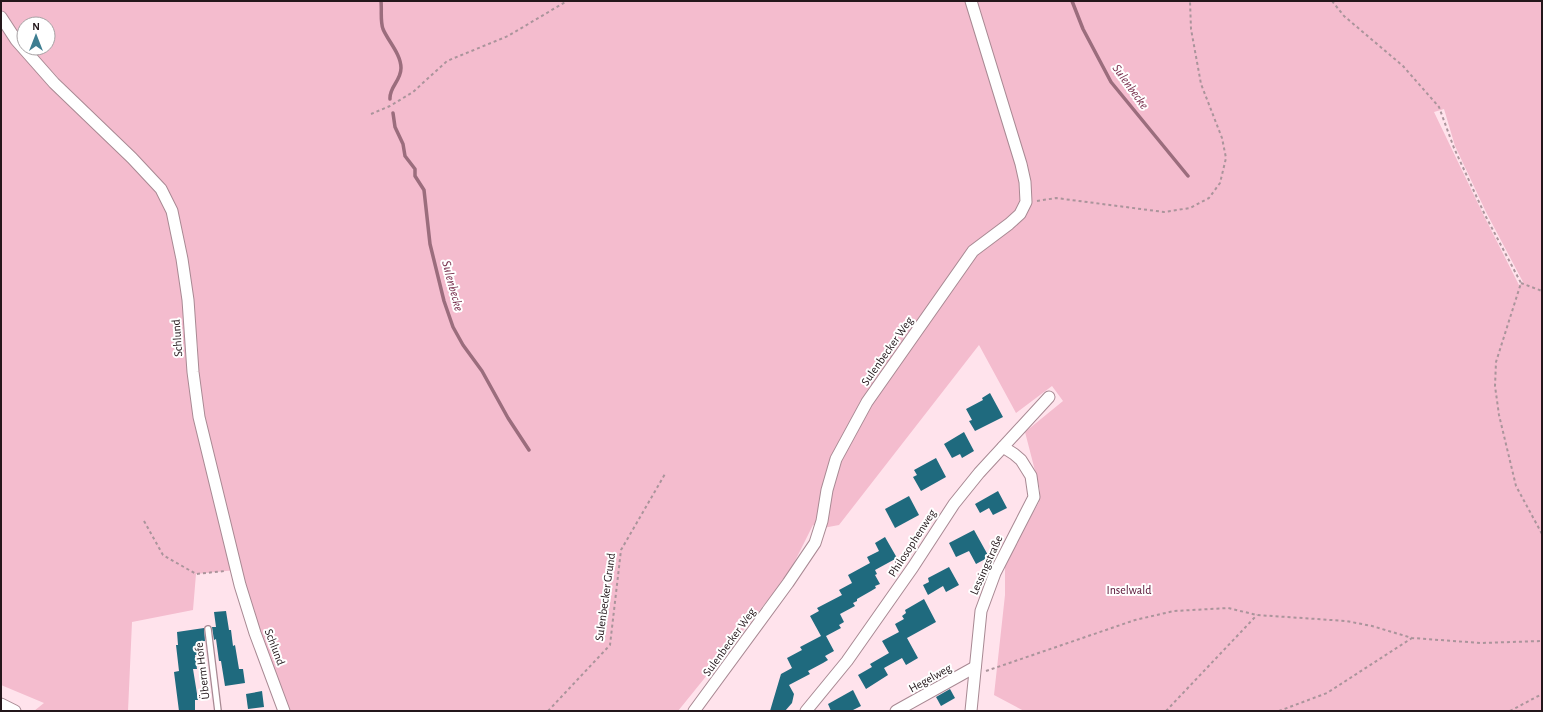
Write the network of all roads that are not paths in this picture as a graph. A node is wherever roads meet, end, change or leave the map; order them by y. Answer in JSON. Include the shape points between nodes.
{"nodes":[{"id":1,"x":971,"y":1,"type":"edge"},
{"id":2,"x":1,"y":17,"type":"edge"},
{"id":3,"x":1049,"y":397,"type":"dead end"},
{"id":4,"x":1003,"y":447,"type":"junction"},
{"id":5,"x":208,"y":629,"type":"dead end"},
{"id":6,"x":975,"y":671,"type":"junction"},
{"id":7,"x":1,"y":704,"type":"edge"},
{"id":8,"x":16,"y":711,"type":"edge"},
{"id":9,"x":218,"y":711,"type":"edge"},
{"id":10,"x":284,"y":711,"type":"edge"},
{"id":11,"x":694,"y":711,"type":"edge"},
{"id":12,"x":806,"y":711,"type":"edge"},
{"id":13,"x":896,"y":711,"type":"edge"},
{"id":14,"x":971,"y":711,"type":"edge"}],
"edges":[{"from":1,"to":11,"type":"street","name":"Sulenbecker Weg","via":[[1022,164],[1026,202],[1020,214],[973,251],[867,402],[836,459],[815,543]]},
{"from":2,"to":10,"type":"street","name":"Schlund","via":[[16,40],[54,83],[161,188],[172,211],[188,300],[199,417],[236,570],[255,633]]},
{"from":3,"to":4,"type":"street","name":"Philosophenweg"},
{"from":4,"to":6,"type":"street","name":"Lessingstraße","via":[[1022,460],[1031,476],[1034,497],[995,573],[981,611]]},
{"from":4,"to":12,"type":"street","name":"Philosophenweg","via":[[954,504],[848,661]]},
{"from":5,"to":9,"type":"lane","name":"Überm Hofe"},
{"from":6,"to":13,"type":"street","name":"Hegelweg"},
{"from":6,"to":14,"type":"street","name":"Lessingstraße"},
{"from":7,"to":8,"type":"street"}]}
